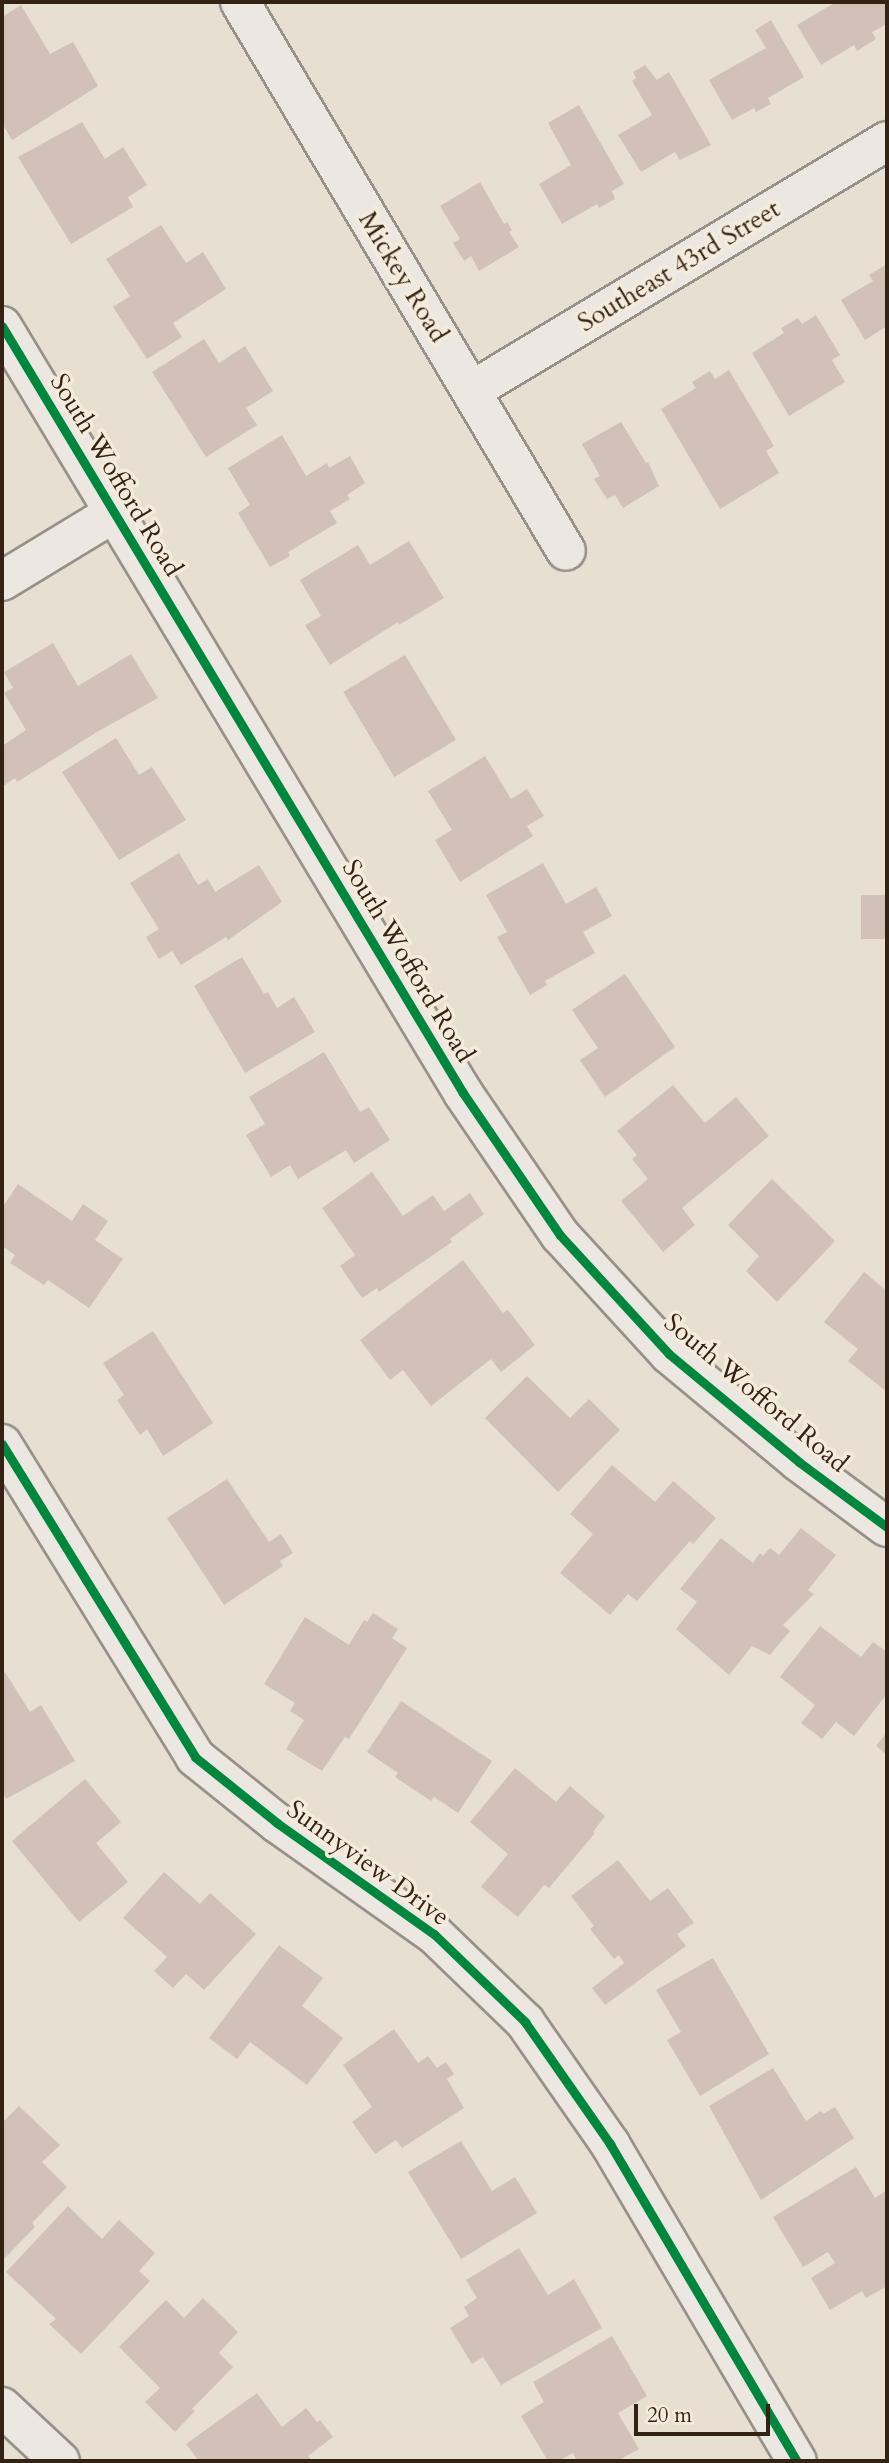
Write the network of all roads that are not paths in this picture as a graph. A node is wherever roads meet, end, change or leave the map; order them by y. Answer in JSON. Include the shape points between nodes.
{"nodes":[{"id":1,"x":240,"y":2,"type":"edge"},
{"id":2,"x":887,"y":141,"type":"edge"},
{"id":3,"x":2,"y":326,"type":"edge"},
{"id":4,"x":471,"y":391,"type":"junction"},
{"id":5,"x":114,"y":513,"type":"junction"},
{"id":6,"x":566,"y":551,"type":"dead end"},
{"id":7,"x":2,"y":581,"type":"edge"},
{"id":8,"x":2,"y":1444,"type":"edge"},
{"id":9,"x":887,"y":1527,"type":"edge"},
{"id":10,"x":2,"y":2407,"type":"edge"},
{"id":11,"x":60,"y":2461,"type":"edge"},
{"id":12,"x":797,"y":2461,"type":"edge"}],
"edges":[{"from":1,"to":4,"type":"street","name":"Mickey Road"},
{"from":2,"to":4,"type":"street","name":"Southeast 43rd Street"},
{"from":3,"to":5,"type":"street","name":"South Wofford Road"},
{"from":4,"to":6,"type":"street","name":"Mickey Road"},
{"from":5,"to":7,"type":"street"},
{"from":5,"to":9,"type":"street","name":"South Wofford Road","via":[[463,1093],[560,1235],[670,1354],[799,1462]]},
{"from":8,"to":12,"type":"street","name":"Sunnyview Drive","via":[[195,1757],[277,1823],[435,1934],[525,2022],[610,2144]]},
{"from":10,"to":11,"type":"street"}]}
